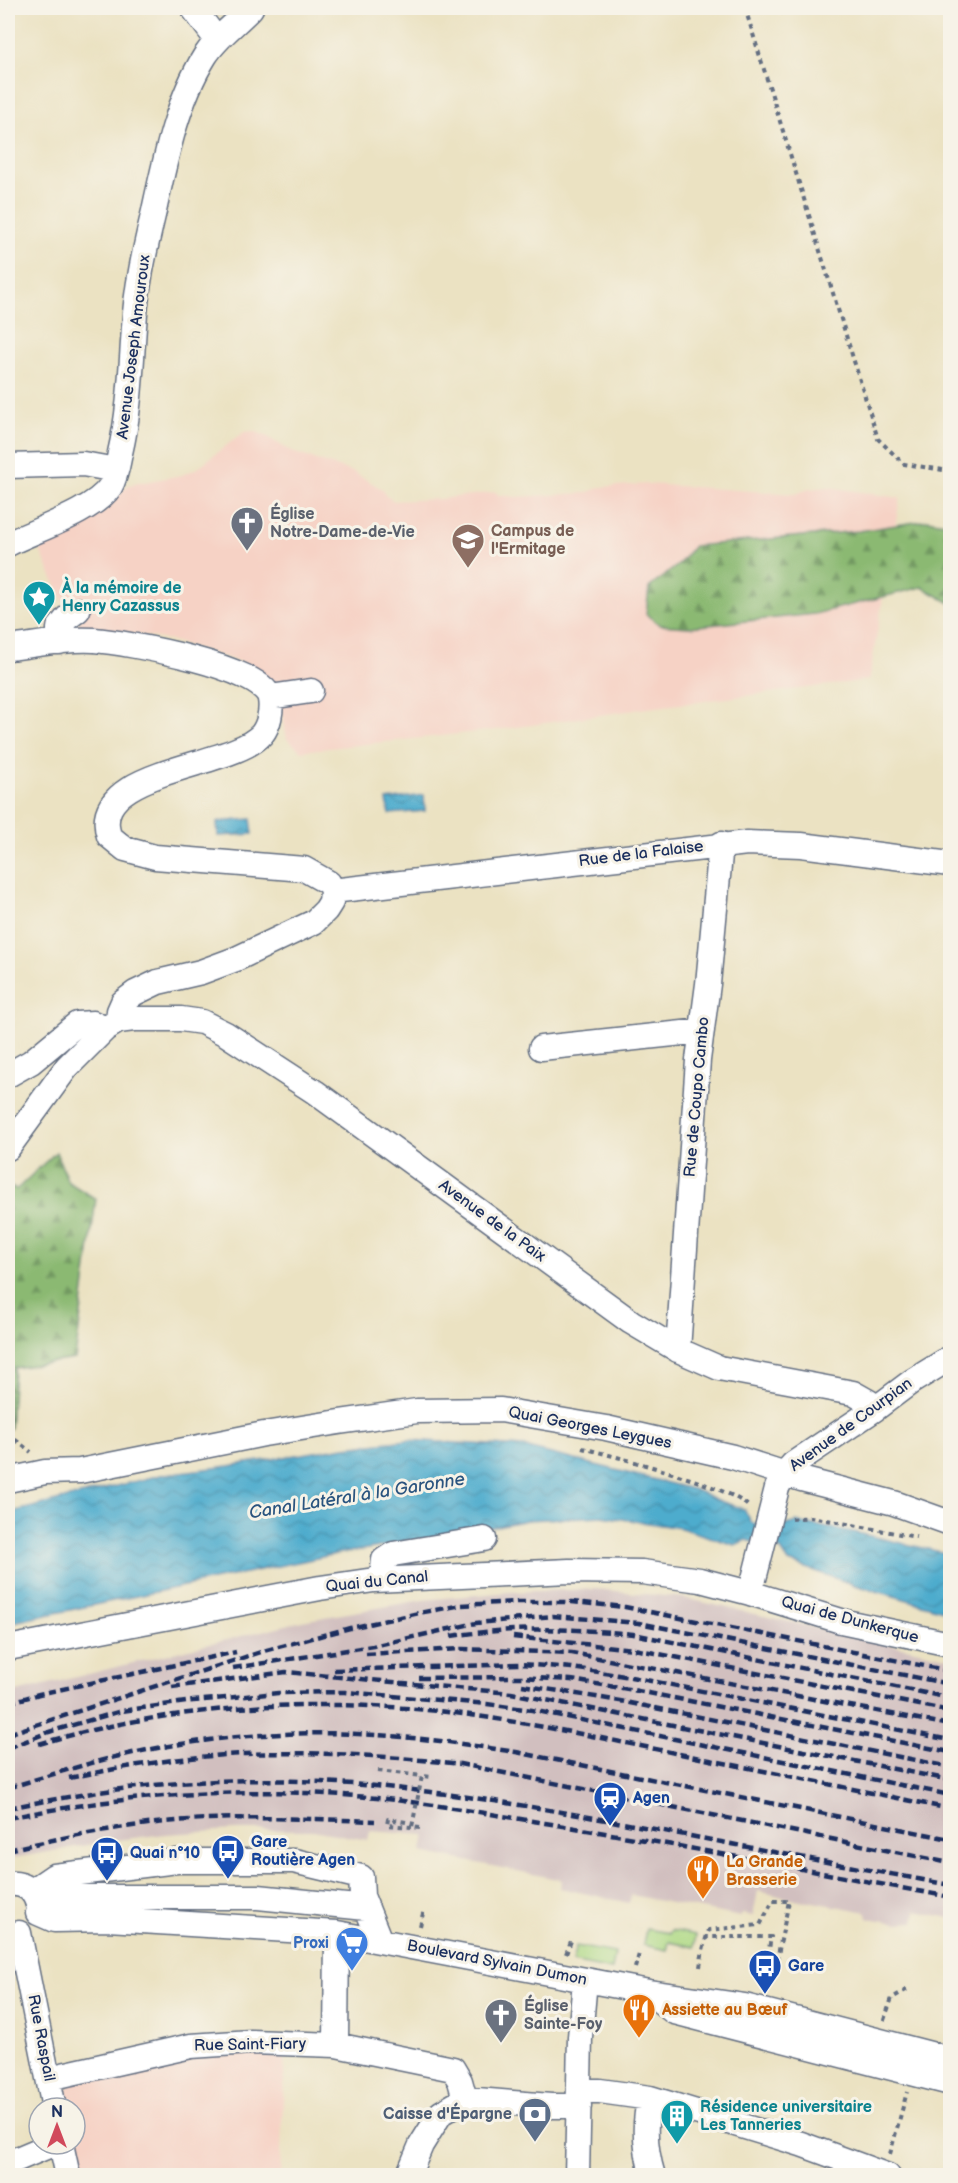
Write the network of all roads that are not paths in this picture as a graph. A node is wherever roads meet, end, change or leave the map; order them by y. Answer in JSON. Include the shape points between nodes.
{"nodes":[{"id":1,"x":193,"y":8,"type":"edge"},
{"id":2,"x":251,"y":8,"type":"edge"},
{"id":3,"x":217,"y":40,"type":"junction"},
{"id":4,"x":8,"y":466,"type":"edge"},
{"id":5,"x":116,"y":470,"type":"junction"},
{"id":6,"x":8,"y":544,"type":"edge"},
{"id":7,"x":78,"y":610,"type":"dead end"},
{"id":8,"x":59,"y":642,"type":"junction"},
{"id":9,"x":8,"y":648,"type":"edge"},
{"id":10,"x":311,"y":691,"type":"dead end"},
{"id":11,"x":270,"y":697,"type":"junction"},
{"id":12,"x":721,"y":844,"type":"junction"},
{"id":13,"x":951,"y":864,"type":"edge"},
{"id":14,"x":332,"y":891,"type":"junction"},
{"id":15,"x":112,"y":1025,"type":"junction"},
{"id":16,"x":702,"y":1031,"type":"junction"},
{"id":17,"x":542,"y":1048,"type":"dead end"},
{"id":18,"x":8,"y":1075,"type":"edge"},
{"id":19,"x":8,"y":1148,"type":"edge"},
{"id":20,"x":678,"y":1350,"type":"junction"},
{"id":21,"x":951,"y":1359,"type":"edge"},
{"id":22,"x":910,"y":1382,"type":"junction"},
{"id":23,"x":836,"y":1389,"type":"junction"},
{"id":24,"x":875,"y":1409,"type":"junction"},
{"id":25,"x":8,"y":1480,"type":"edge"},
{"id":26,"x":780,"y":1481,"type":"junction"},
{"id":27,"x":951,"y":1523,"type":"edge"},
{"id":28,"x":484,"y":1539,"type":"dead end"},
{"id":29,"x":386,"y":1579,"type":"junction"},
{"id":30,"x":752,"y":1586,"type":"junction"},
{"id":31,"x":951,"y":1644,"type":"edge"},
{"id":32,"x":8,"y":1648,"type":"edge"},
{"id":33,"x":8,"y":1884,"type":"edge"},
{"id":34,"x":36,"y":1902,"type":"junction"},
{"id":35,"x":366,"y":1908,"type":"junction"},
{"id":36,"x":13,"y":1932,"type":"edge"},
{"id":37,"x":337,"y":1934,"type":"junction"},
{"id":38,"x":380,"y":1941,"type":"junction"},
{"id":39,"x":585,"y":1980,"type":"junction"},
{"id":40,"x":647,"y":1988,"type":"junction"},
{"id":41,"x":584,"y":2007,"type":"junction"},
{"id":42,"x":336,"y":2045,"type":"junction"},
{"id":43,"x":951,"y":2059,"type":"edge"},
{"id":44,"x":49,"y":2078,"type":"junction"},
{"id":45,"x":951,"y":2084,"type":"edge"},
{"id":46,"x":52,"y":2096,"type":"edge"},
{"id":47,"x":579,"y":2098,"type":"junction"},
{"id":48,"x":650,"y":2098,"type":"junction"},
{"id":49,"x":465,"y":2099,"type":"junction"},
{"id":50,"x":27,"y":2155,"type":"edge"},
{"id":51,"x":64,"y":2156,"type":"edge"},
{"id":52,"x":8,"y":2163,"type":"edge"},
{"id":53,"x":68,"y":2175,"type":"edge"},
{"id":54,"x":408,"y":2175,"type":"edge"},
{"id":55,"x":577,"y":2175,"type":"edge"},
{"id":56,"x":652,"y":2175,"type":"edge"},
{"id":57,"x":887,"y":2175,"type":"edge"}],
"edges":[{"from":1,"to":3,"type":"street"},
{"from":2,"to":3,"type":"street","name":"Avenue Joseph Amouroux"},
{"from":3,"to":5,"type":"street","name":"Avenue Joseph Amouroux","via":[[195,72],[165,159],[140,280],[126,431]]},
{"from":4,"to":5,"type":"street","via":[[83,464]]},
{"from":5,"to":6,"type":"street","name":"Avenue Joseph Amouroux","via":[[109,488],[99,498]]},
{"from":7,"to":8,"type":"street","via":[[59,628]]},
{"from":8,"to":9,"type":"street"},
{"from":8,"to":11,"type":"street","via":[[93,640],[183,655],[254,679]]},
{"from":10,"to":11,"type":"street"},
{"from":11,"to":14,"type":"street","via":[[270,717],[262,733],[241,747],[128,789],[109,809],[106,828],[116,843],[135,852],[154,857],[304,869],[329,883]]},
{"from":12,"to":13,"type":"street","name":"Rue de la Falaise","via":[[801,845]]},
{"from":12,"to":14,"type":"street","name":"Rue de la Falaise"},
{"from":12,"to":16,"type":"street","name":"Rue de Coupo Cambo"},
{"from":14,"to":15,"type":"street","via":[[331,902],[314,922],[236,959],[158,982],[135,993],[123,1002]]},
{"from":15,"to":18,"type":"street","name":"Avenue de la Paix","via":[[77,1024],[31,1062]]},
{"from":15,"to":19,"type":"street","via":[[67,1067]]},
{"from":15,"to":20,"type":"street","name":"Avenue de la Paix","via":[[140,1018],[195,1021],[226,1034],[315,1092],[631,1322]]},
{"from":16,"to":17,"type":"street"},
{"from":16,"to":20,"type":"street","name":"Rue de Coupo Cambo"},
{"from":20,"to":23,"type":"street","name":"Avenue de la Paix","via":[[719,1368]]},
{"from":21,"to":22,"type":"street","name":"Avenue de Courpian"},
{"from":22,"to":23,"type":"street"},
{"from":22,"to":24,"type":"street","name":"Avenue de Courpian"},
{"from":23,"to":24,"type":"street","name":"Avenue de la Paix","via":[[860,1396]]},
{"from":24,"to":26,"type":"street","name":"Avenue de Courpian","via":[[793,1464]]},
{"from":25,"to":26,"type":"street","name":"Quai Georges Leygues","via":[[45,1472],[80,1471],[264,1434],[417,1411],[501,1410],[568,1420],[733,1457]]},
{"from":26,"to":27,"type":"street","name":"Quai Georges Leygues","via":[[894,1503]]},
{"from":26,"to":30,"type":"street","bridge":true},
{"from":28,"to":29,"type":"street","via":[[393,1554],[384,1560]]},
{"from":29,"to":30,"type":"street","name":"Quai du Canal","via":[[642,1572]]},
{"from":29,"to":32,"type":"street","name":"Quai du Canal"},
{"from":30,"to":31,"type":"street","name":"Quai de Dunkerque","via":[[841,1621]]},
{"from":33,"to":34,"type":"street","name":"Boulevard Sylvain Dumon","via":[[18,1884]]},
{"from":34,"to":35,"type":"street","via":[[66,1897],[258,1897]]},
{"from":34,"to":35,"type":"street","via":[[54,1876],[177,1861],[294,1861],[361,1877]]},
{"from":34,"to":36,"type":"street","via":[[30,1927]]},
{"from":34,"to":37,"type":"street","name":"Boulevard Sylvain Dumon","via":[[54,1920],[108,1919]]},
{"from":35,"to":38,"type":"street"},
{"from":36,"to":44,"type":"street","name":"Rue Raspail"},
{"from":37,"to":38,"type":"street","name":"Boulevard Sylvain Dumon"},
{"from":37,"to":42,"type":"street"},
{"from":38,"to":39,"type":"street","name":"Boulevard Sylvain Dumon"},
{"from":39,"to":40,"type":"street","name":"Boulevard Sylvain Dumon"},
{"from":39,"to":41,"type":"street"},
{"from":40,"to":41,"type":"street","via":[[601,1995]]},
{"from":40,"to":43,"type":"street","via":[[679,2003],[701,1999],[745,2006]]},
{"from":40,"to":45,"type":"street","via":[[674,2012]]},
{"from":41,"to":47,"type":"street"},
{"from":42,"to":44,"type":"street","name":"Rue Saint-Fiary","via":[[251,2042],[191,2046]]},
{"from":42,"to":49,"type":"street","name":"Rue Saint-Fiary","via":[[453,2069]]},
{"from":44,"to":46,"type":"street","name":"Rue Raspail"},
{"from":47,"to":48,"type":"street","via":[[600,2091]]},
{"from":47,"to":49,"type":"street","via":[[551,2106]]},
{"from":47,"to":55,"type":"street"},
{"from":48,"to":56,"type":"street","via":[[645,2126]]},
{"from":48,"to":57,"type":"street"},
{"from":49,"to":54,"type":"street","via":[[441,2113]]},
{"from":50,"to":52,"type":"street"},
{"from":51,"to":53,"type":"street"}]}
